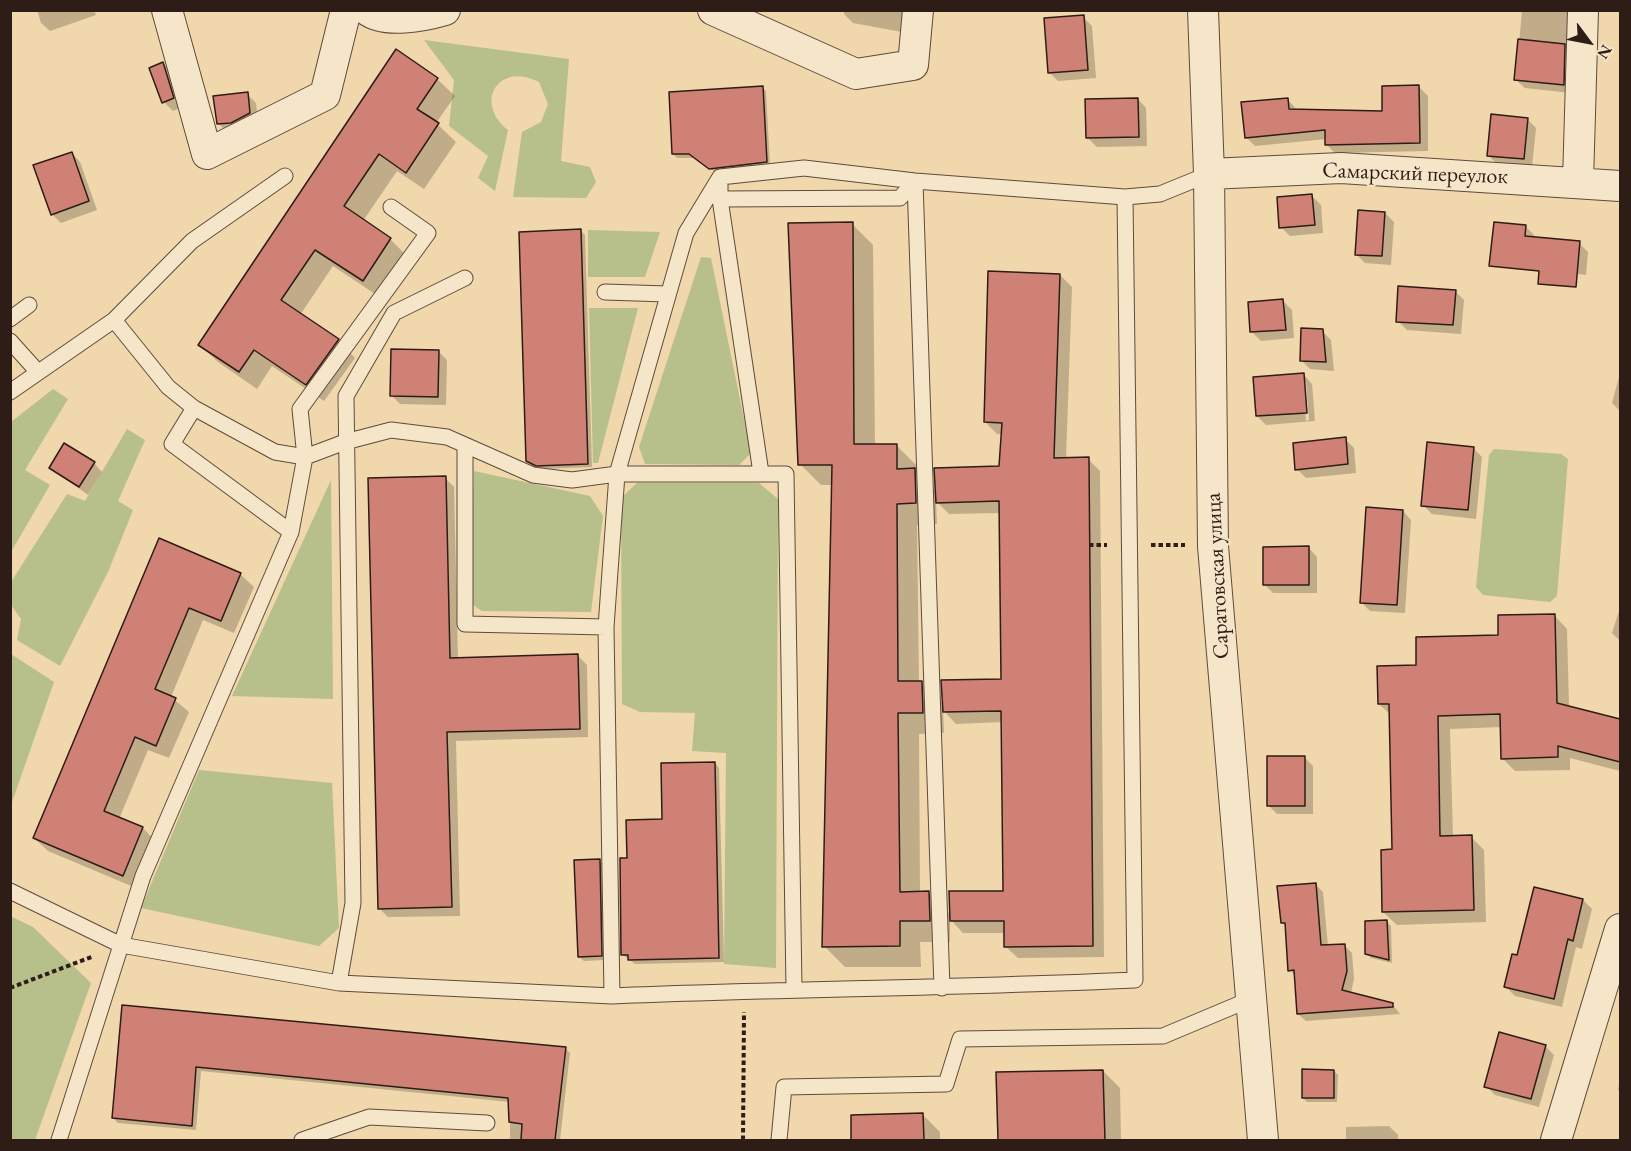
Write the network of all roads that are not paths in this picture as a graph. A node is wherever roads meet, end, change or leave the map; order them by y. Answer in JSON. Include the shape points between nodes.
{"nodes":[{"id":1,"x":167,"y":10,"type":"edge"},
{"id":2,"x":346,"y":10,"type":"edge"},
{"id":3,"x":367,"y":10,"type":"edge"},
{"id":4,"x":445,"y":10,"type":"edge"},
{"id":5,"x":712,"y":10,"type":"edge"},
{"id":6,"x":918,"y":10,"type":"edge"},
{"id":7,"x":1203,"y":10,"type":"edge"},
{"id":8,"x":1583,"y":10,"type":"edge"},
{"id":9,"x":1209,"y":174,"type":"junction"},
{"id":10,"x":285,"y":176,"type":"dead end"},
{"id":11,"x":720,"y":177,"type":"junction"},
{"id":12,"x":915,"y":180,"type":"junction"},
{"id":13,"x":1578,"y":182,"type":"junction"},
{"id":14,"x":1620,"y":186,"type":"edge"},
{"id":15,"x":1125,"y":197,"type":"junction"},
{"id":16,"x":720,"y":199,"type":"junction"},
{"id":17,"x":391,"y":207,"type":"dead end"},
{"id":18,"x":465,"y":278,"type":"dead end"},
{"id":19,"x":605,"y":292,"type":"dead end"},
{"id":20,"x":668,"y":294,"type":"junction"},
{"id":21,"x":29,"y":305,"type":"dead end"},
{"id":22,"x":10,"y":319,"type":"edge"},
{"id":23,"x":114,"y":320,"type":"junction"},
{"id":24,"x":10,"y":341,"type":"edge"},
{"id":25,"x":37,"y":371,"type":"junction"},
{"id":26,"x":10,"y":392,"type":"edge"},
{"id":27,"x":194,"y":408,"type":"junction"},
{"id":28,"x":345,"y":442,"type":"junction"},
{"id":29,"x":465,"y":445,"type":"junction"},
{"id":30,"x":305,"y":457,"type":"junction"},
{"id":31,"x":761,"y":472,"type":"junction"},
{"id":32,"x":617,"y":474,"type":"junction"},
{"id":33,"x":291,"y":532,"type":"junction"},
{"id":34,"x":606,"y":627,"type":"junction"},
{"id":35,"x":10,"y":891,"type":"edge"},
{"id":36,"x":1620,"y":929,"type":"edge"},
{"id":37,"x":121,"y":945,"type":"junction"},
{"id":38,"x":339,"y":984,"type":"junction"},
{"id":39,"x":942,"y":988,"type":"junction"},
{"id":40,"x":794,"y":989,"type":"junction"},
{"id":41,"x":612,"y":996,"type":"junction"},
{"id":42,"x":1251,"y":999,"type":"junction"},
{"id":43,"x":487,"y":1123,"type":"dead end"},
{"id":44,"x":59,"y":1140,"type":"edge"},
{"id":45,"x":302,"y":1140,"type":"edge"},
{"id":46,"x":779,"y":1140,"type":"edge"},
{"id":47,"x":1263,"y":1140,"type":"edge"},
{"id":48,"x":1556,"y":1140,"type":"edge"}],
"edges":[{"from":1,"to":2,"type":"street","via":[[207,154],[325,94]]},
{"from":3,"to":4,"type":"street","via":[[375,17],[426,16]]},
{"from":5,"to":6,"type":"street","via":[[856,74],[913,65]]},
{"from":7,"to":9,"type":"street","name":"Саратовская улица"},
{"from":8,"to":13,"type":"street"},
{"from":9,"to":13,"type":"street","name":"Самарский переулок","via":[[1341,168]]},
{"from":9,"to":15,"type":"lane","via":[[1160,194]]},
{"from":9,"to":42,"type":"street","name":"Саратовская улица","via":[[1213,546]]},
{"from":10,"to":23,"type":"lane","via":[[192,241]]},
{"from":11,"to":12,"type":"lane","via":[[804,168]]},
{"from":11,"to":16,"type":"lane"},
{"from":11,"to":20,"type":"lane","via":[[686,233]]},
{"from":12,"to":15,"type":"lane"},
{"from":12,"to":16,"type":"lane","via":[[900,198]]},
{"from":12,"to":39,"type":"lane"},
{"from":13,"to":14,"type":"street","name":"Самарский переулок"},
{"from":15,"to":39,"type":"lane","via":[[1135,980]]},
{"from":16,"to":31,"type":"lane"},
{"from":17,"to":30,"type":"lane","via":[[428,233],[300,409]]},
{"from":18,"to":28,"type":"lane","via":[[394,313],[346,396]]},
{"from":19,"to":20,"type":"lane"},
{"from":20,"to":32,"type":"lane"},
{"from":21,"to":22,"type":"lane"},
{"from":23,"to":25,"type":"lane"},
{"from":23,"to":27,"type":"lane","via":[[168,387]]},
{"from":24,"to":25,"type":"lane"},
{"from":25,"to":26,"type":"lane"},
{"from":27,"to":30,"type":"lane","via":[[275,452]]},
{"from":27,"to":33,"type":"lane","via":[[172,444]]},
{"from":28,"to":29,"type":"lane","via":[[391,430],[447,437]]},
{"from":28,"to":30,"type":"lane"},
{"from":28,"to":38,"type":"lane","via":[[353,903]]},
{"from":29,"to":32,"type":"lane","via":[[533,475],[572,480]]},
{"from":29,"to":34,"type":"lane","via":[[465,624]]},
{"from":30,"to":33,"type":"lane"},
{"from":31,"to":32,"type":"lane"},
{"from":31,"to":40,"type":"lane","via":[[786,474]]},
{"from":32,"to":34,"type":"lane"},
{"from":33,"to":37,"type":"lane","via":[[143,876]]},
{"from":34,"to":41,"type":"lane"},
{"from":35,"to":37,"type":"lane"},
{"from":36,"to":48,"type":"street"},
{"from":37,"to":38,"type":"lane"},
{"from":37,"to":44,"type":"lane"},
{"from":38,"to":41,"type":"lane"},
{"from":39,"to":40,"type":"lane"},
{"from":40,"to":41,"type":"lane"},
{"from":42,"to":46,"type":"lane","via":[[1163,1036],[960,1039],[946,1084],[784,1088]]},
{"from":42,"to":47,"type":"street","name":"Саратовская улица"},
{"from":43,"to":45,"type":"lane","via":[[369,1117]]}]}
